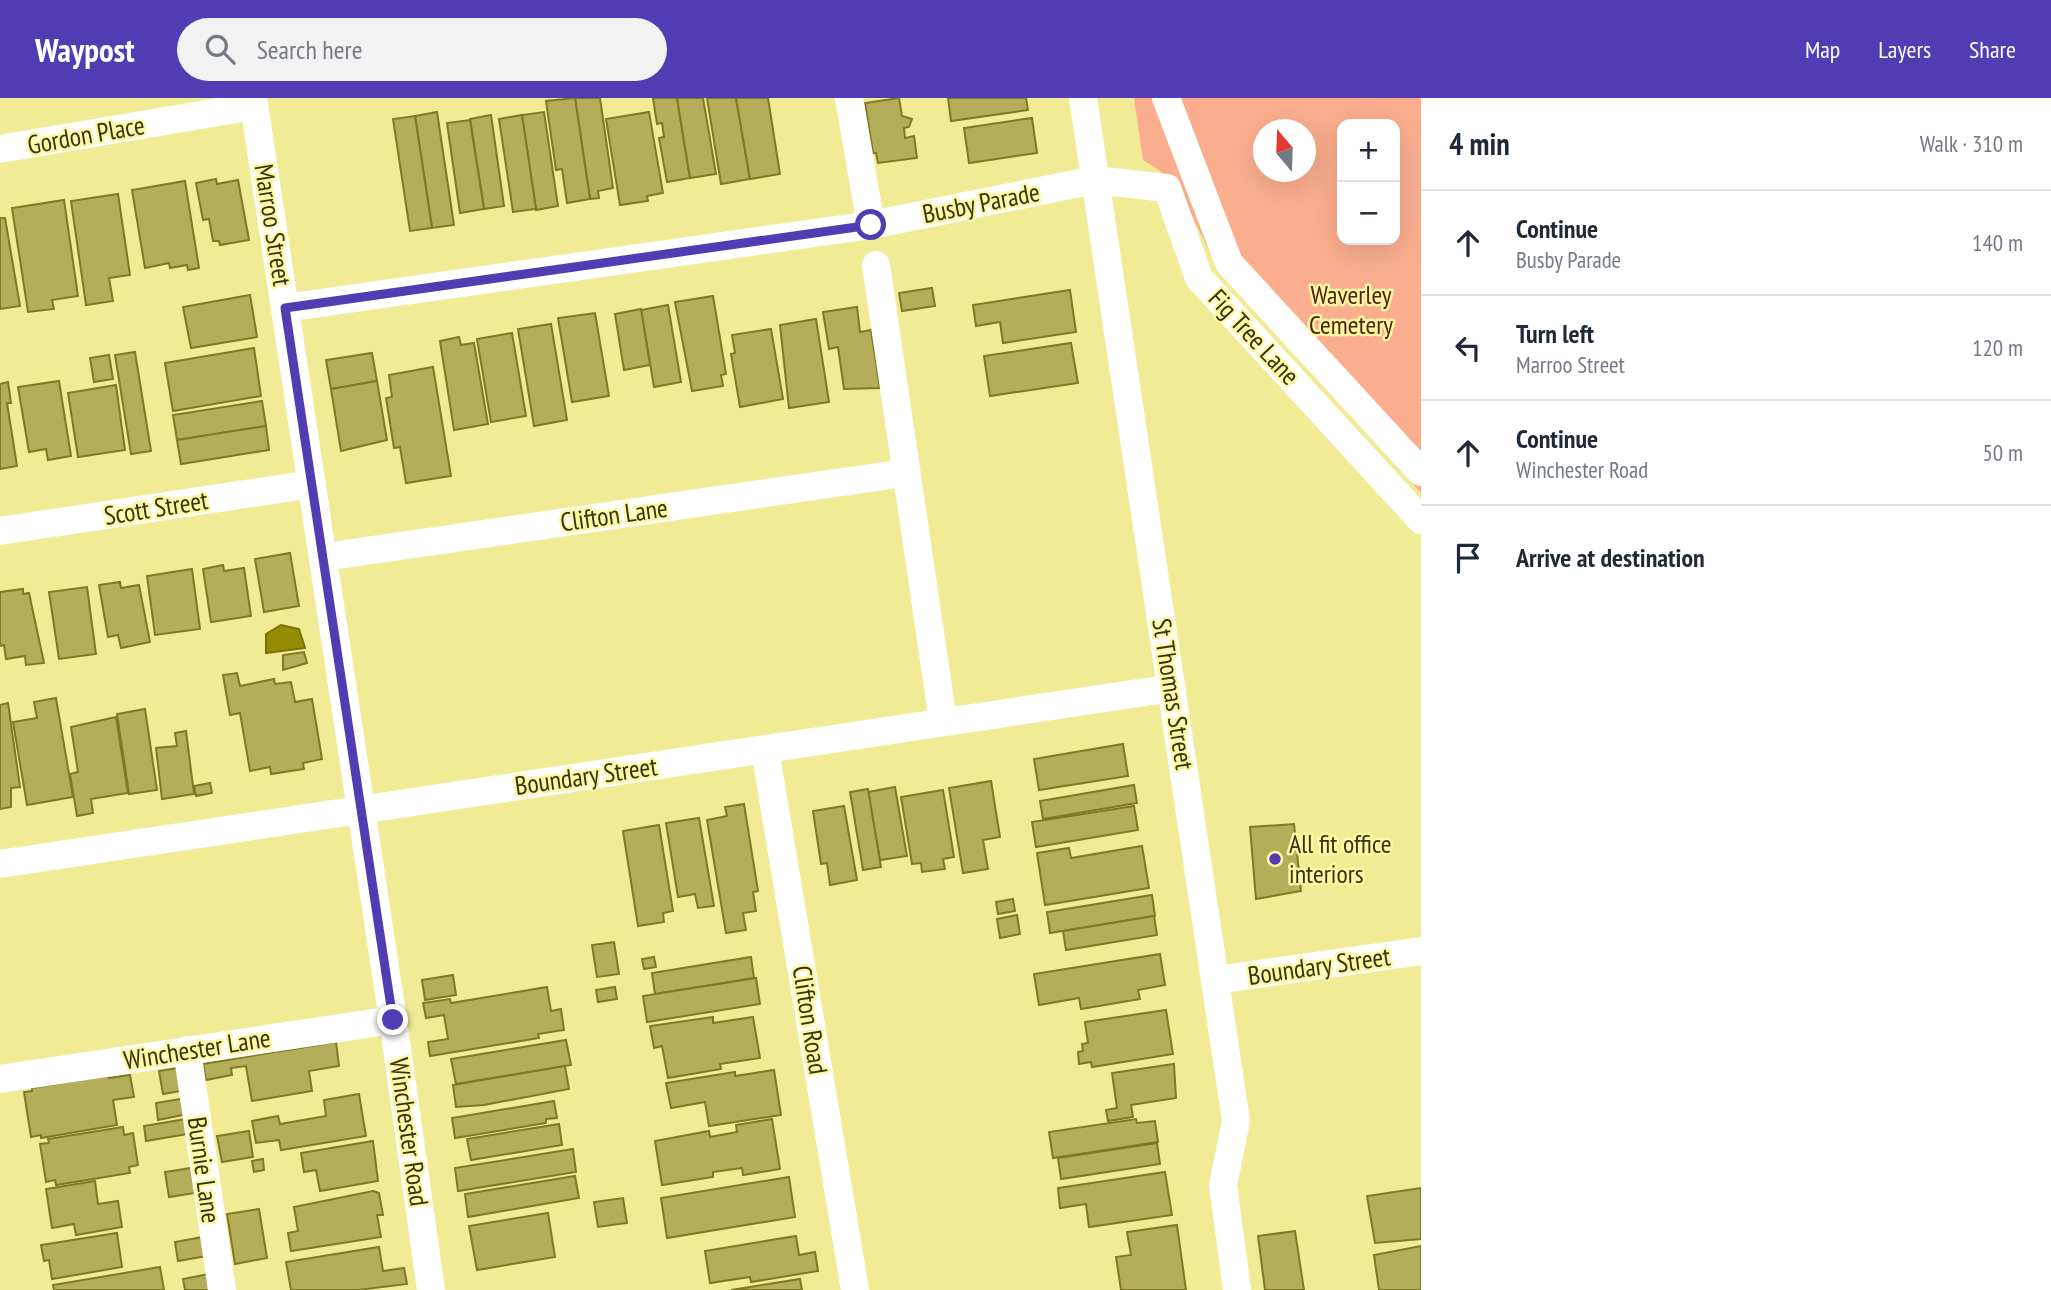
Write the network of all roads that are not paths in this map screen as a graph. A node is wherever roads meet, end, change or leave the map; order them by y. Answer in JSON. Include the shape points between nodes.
{"nodes":[{"id":1,"x":849,"y":98,"type":"edge"},
{"id":2,"x":1083,"y":98,"type":"edge"},
{"id":3,"x":1166,"y":98,"type":"edge"},
{"id":4,"x":254,"y":102,"type":"edge"},
{"id":5,"x":0,"y":149,"type":"edge"},
{"id":6,"x":1095,"y":180,"type":"junction"},
{"id":7,"x":871,"y":225,"type":"junction"},
{"id":8,"x":876,"y":265,"type":"dead end"},
{"id":9,"x":285,"y":308,"type":"junction"},
{"id":10,"x":1421,"y":472,"type":"edge"},
{"id":11,"x":905,"y":473,"type":"junction"},
{"id":12,"x":312,"y":484,"type":"junction"},
{"id":13,"x":1421,"y":520,"type":"edge"},
{"id":14,"x":0,"y":531,"type":"edge"},
{"id":15,"x":324,"y":557,"type":"junction"},
{"id":16,"x":1172,"y":688,"type":"junction"},
{"id":17,"x":943,"y":721,"type":"junction"},
{"id":18,"x":765,"y":750,"type":"junction"},
{"id":19,"x":362,"y":809,"type":"junction"},
{"id":20,"x":0,"y":864,"type":"edge"},
{"id":21,"x":1421,"y":951,"type":"edge"},
{"id":22,"x":1216,"y":980,"type":"junction"},
{"id":23,"x":393,"y":1020,"type":"junction"},
{"id":24,"x":187,"y":1050,"type":"junction"},
{"id":25,"x":0,"y":1079,"type":"edge"},
{"id":26,"x":222,"y":1290,"type":"edge"},
{"id":27,"x":430,"y":1290,"type":"edge"},
{"id":28,"x":855,"y":1290,"type":"edge"},
{"id":29,"x":1237,"y":1290,"type":"edge"}],
"edges":[{"from":1,"to":7,"type":"street"},
{"from":2,"to":6,"type":"street","name":"St Thomas Street"},
{"from":3,"to":10,"type":"street","via":[[1229,262]]},
{"from":4,"to":5,"type":"street","name":"Gordon Place"},
{"from":4,"to":9,"type":"street","name":"Marroo Street"},
{"from":6,"to":7,"type":"street","name":"Busby Parade"},
{"from":6,"to":13,"type":"street","name":"Fig Tree Lane","via":[[1167,188],[1199,278]]},
{"from":6,"to":16,"type":"street","name":"St Thomas Street"},
{"from":7,"to":9,"type":"street","name":"Busby Parade"},
{"from":8,"to":11,"type":"street"},
{"from":9,"to":12,"type":"street","name":"Marroo Street"},
{"from":11,"to":15,"type":"street","name":"Clifton Lane"},
{"from":11,"to":17,"type":"street"},
{"from":12,"to":14,"type":"street","name":"Scott Street"},
{"from":12,"to":15,"type":"street","name":"Marroo Street"},
{"from":15,"to":19,"type":"street","name":"Marroo Street"},
{"from":16,"to":17,"type":"street","name":"Boundary Street"},
{"from":16,"to":22,"type":"street","name":"St Thomas Street"},
{"from":17,"to":18,"type":"street","name":"Boundary Street"},
{"from":18,"to":19,"type":"street","name":"Boundary Street"},
{"from":18,"to":28,"type":"street","name":"Clifton Road"},
{"from":19,"to":20,"type":"street","name":"Boundary Street"},
{"from":19,"to":23,"type":"street","name":"Winchester Road"},
{"from":21,"to":22,"type":"street","name":"Boundary Street"},
{"from":22,"to":29,"type":"street","name":"St Thomas Street","via":[[1236,1121],[1223,1185]]},
{"from":23,"to":24,"type":"street","name":"Winchester Lane"},
{"from":23,"to":27,"type":"street","name":"Winchester Road"},
{"from":24,"to":25,"type":"street","name":"Winchester Lane"},
{"from":24,"to":26,"type":"street","name":"Burnie Lane"}]}
